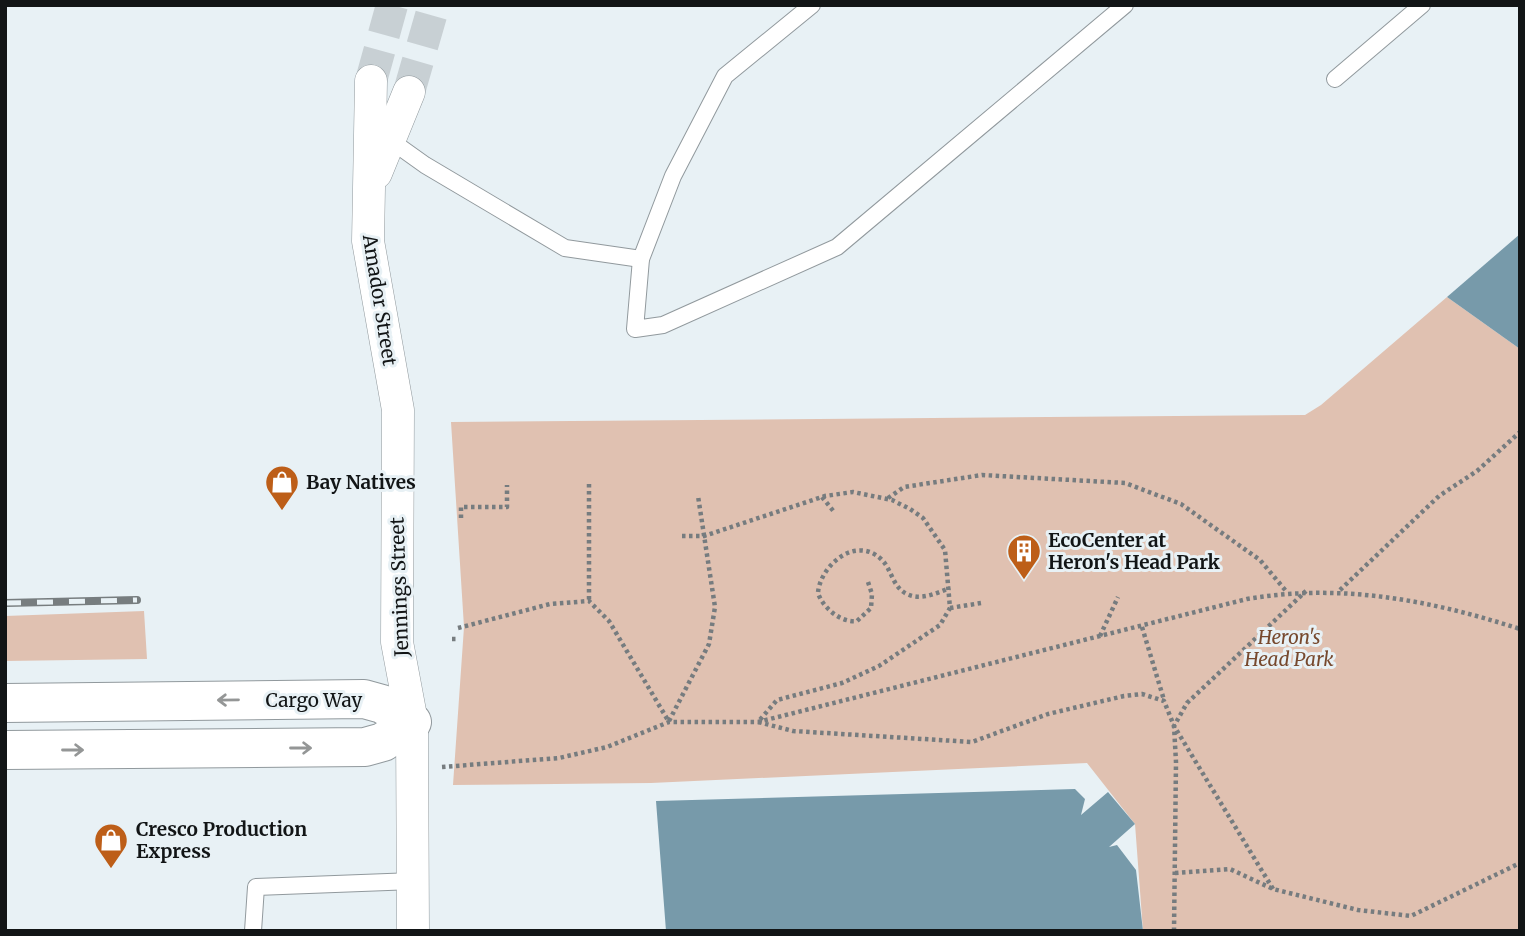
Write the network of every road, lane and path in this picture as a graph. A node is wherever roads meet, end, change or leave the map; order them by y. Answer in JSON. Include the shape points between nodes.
{"nodes":[{"id":1,"x":812,"y":5,"type":"edge"},
{"id":2,"x":1125,"y":5,"type":"edge"},
{"id":3,"x":1422,"y":5,"type":"edge"},
{"id":4,"x":1335,"y":79,"type":"dead end"},
{"id":5,"x":371,"y":81,"type":"tunnel mouth"},
{"id":6,"x":409,"y":92,"type":"tunnel mouth"},
{"id":7,"x":390,"y":140,"type":"junction"},
{"id":8,"x":369,"y":190,"type":"junction"},
{"id":9,"x":641,"y":259,"type":"junction"},
{"id":10,"x":398,"y":410,"type":"joint"},
{"id":11,"x":1520,"y":432,"type":"edge"},
{"id":12,"x":589,"y":484,"type":"dead end"},
{"id":13,"x":507,"y":485,"type":"dead end"},
{"id":14,"x":698,"y":496,"type":"dead end"},
{"id":15,"x":822,"y":497,"type":"junction"},
{"id":16,"x":888,"y":499,"type":"junction"},
{"id":17,"x":835,"y":513,"type":"dead end"},
{"id":18,"x":461,"y":519,"type":"dead end"},
{"id":19,"x":682,"y":536,"type":"dead end"},
{"id":20,"x":704,"y":536,"type":"junction"},
{"id":21,"x":868,"y":583,"type":"dead end"},
{"id":22,"x":950,"y":588,"type":"junction"},
{"id":23,"x":1306,"y":591,"type":"junction"},
{"id":24,"x":1339,"y":591,"type":"junction"},
{"id":25,"x":1287,"y":592,"type":"junction"},
{"id":26,"x":1118,"y":597,"type":"dead end"},
{"id":27,"x":589,"y":601,"type":"junction"},
{"id":28,"x":981,"y":603,"type":"dead end"},
{"id":29,"x":950,"y":608,"type":"junction"},
{"id":30,"x":1142,"y":627,"type":"junction"},
{"id":31,"x":458,"y":628,"type":"dead end"},
{"id":32,"x":1520,"y":629,"type":"edge"},
{"id":33,"x":1100,"y":637,"type":"junction"},
{"id":34,"x":1164,"y":701,"type":"junction"},
{"id":35,"x":5,"y":703,"type":"edge"},
{"id":36,"x":412,"y":722,"type":"junction"},
{"id":37,"x":668,"y":722,"type":"junction"},
{"id":38,"x":758,"y":722,"type":"junction"},
{"id":39,"x":1174,"y":726,"type":"junction"},
{"id":40,"x":5,"y":750,"type":"edge"},
{"id":41,"x":412,"y":767,"type":"junction"},
{"id":42,"x":1520,"y":863,"type":"edge"},
{"id":43,"x":1175,"y":873,"type":"junction"},
{"id":44,"x":414,"y":881,"type":"junction"},
{"id":45,"x":1273,"y":889,"type":"junction"},
{"id":46,"x":253,"y":931,"type":"edge"},
{"id":47,"x":414,"y":931,"type":"edge"},
{"id":48,"x":1174,"y":931,"type":"edge"}],
"edges":[{"from":1,"to":9,"type":"lane","via":[[725,76],[673,176]]},
{"from":2,"to":9,"type":"lane","via":[[837,247],[663,325],[635,329]]},
{"from":3,"to":4,"type":"lane"},
{"from":5,"to":8,"type":"street","name":"Amador Street"},
{"from":6,"to":7,"type":"street","name":"Amador Street"},
{"from":7,"to":8,"type":"street","name":"Amador Street"},
{"from":7,"to":9,"type":"lane","via":[[565,248]]},
{"from":8,"to":10,"type":"street","name":"Amador Street","via":[[368,241]]},
{"from":10,"to":36,"type":"street","name":"Jennings Street","via":[[397,642]]},
{"from":11,"to":24,"type":"path","via":[[1477,471],[1439,496]]},
{"from":12,"to":27,"type":"path"},
{"from":13,"to":18,"type":"path","via":[[507,507],[461,507]]},
{"from":14,"to":20,"type":"path"},
{"from":15,"to":16,"type":"path","via":[[853,492]]},
{"from":15,"to":17,"type":"path"},
{"from":15,"to":20,"type":"path"},
{"from":16,"to":22,"type":"path","via":[[923,518],[937,537],[947,558]]},
{"from":16,"to":25,"type":"path","via":[[904,487],[982,475],[1125,483],[1181,504],[1260,560]]},
{"from":19,"to":20,"type":"path"},
{"from":20,"to":37,"type":"path","via":[[715,607],[709,644]]},
{"from":21,"to":22,"type":"path","via":[[871,608],[857,621],[830,610],[818,593],[832,561],[855,553],[884,561],[894,582],[908,595],[931,595]]},
{"from":22,"to":29,"type":"path"},
{"from":23,"to":24,"type":"path"},
{"from":23,"to":25,"type":"path"},
{"from":23,"to":39,"type":"path","via":[[1187,703]]},
{"from":24,"to":32,"type":"path","via":[[1417,601]]},
{"from":25,"to":30,"type":"path"},
{"from":26,"to":33,"type":"path"},
{"from":27,"to":31,"type":"path","via":[[550,604]]},
{"from":27,"to":37,"type":"path","via":[[609,621]]},
{"from":28,"to":29,"type":"path"},
{"from":29,"to":38,"type":"path","via":[[940,625],[903,652],[842,683],[777,701]]},
{"from":30,"to":33,"type":"path"},
{"from":30,"to":34,"type":"path"},
{"from":33,"to":38,"type":"path"},
{"from":34,"to":38,"type":"path","via":[[1142,694],[1124,696],[1048,714],[972,742],[793,731]]},
{"from":34,"to":39,"type":"path"},
{"from":36,"to":35,"type":"main road","name":"Cargo Way","one_way":true,"via":[[364,699]]},
{"from":40,"to":36,"type":"main road","one_way":true,"via":[[365,747],[383,742]]},
{"from":36,"to":41,"type":"street","name":"Jennings Street"},
{"from":37,"to":38,"type":"path"},
{"from":37,"to":41,"type":"path","via":[[607,747],[559,758]]},
{"from":39,"to":43,"type":"path"},
{"from":39,"to":45,"type":"path"},
{"from":41,"to":44,"type":"street","name":"Jennings Street"},
{"from":42,"to":45,"type":"path","via":[[1411,916],[1358,910]]},
{"from":43,"to":45,"type":"path","via":[[1230,869]]},
{"from":43,"to":48,"type":"path"},
{"from":44,"to":46,"type":"lane","via":[[256,887]]},
{"from":44,"to":47,"type":"street","name":"Jennings Street"}]}
